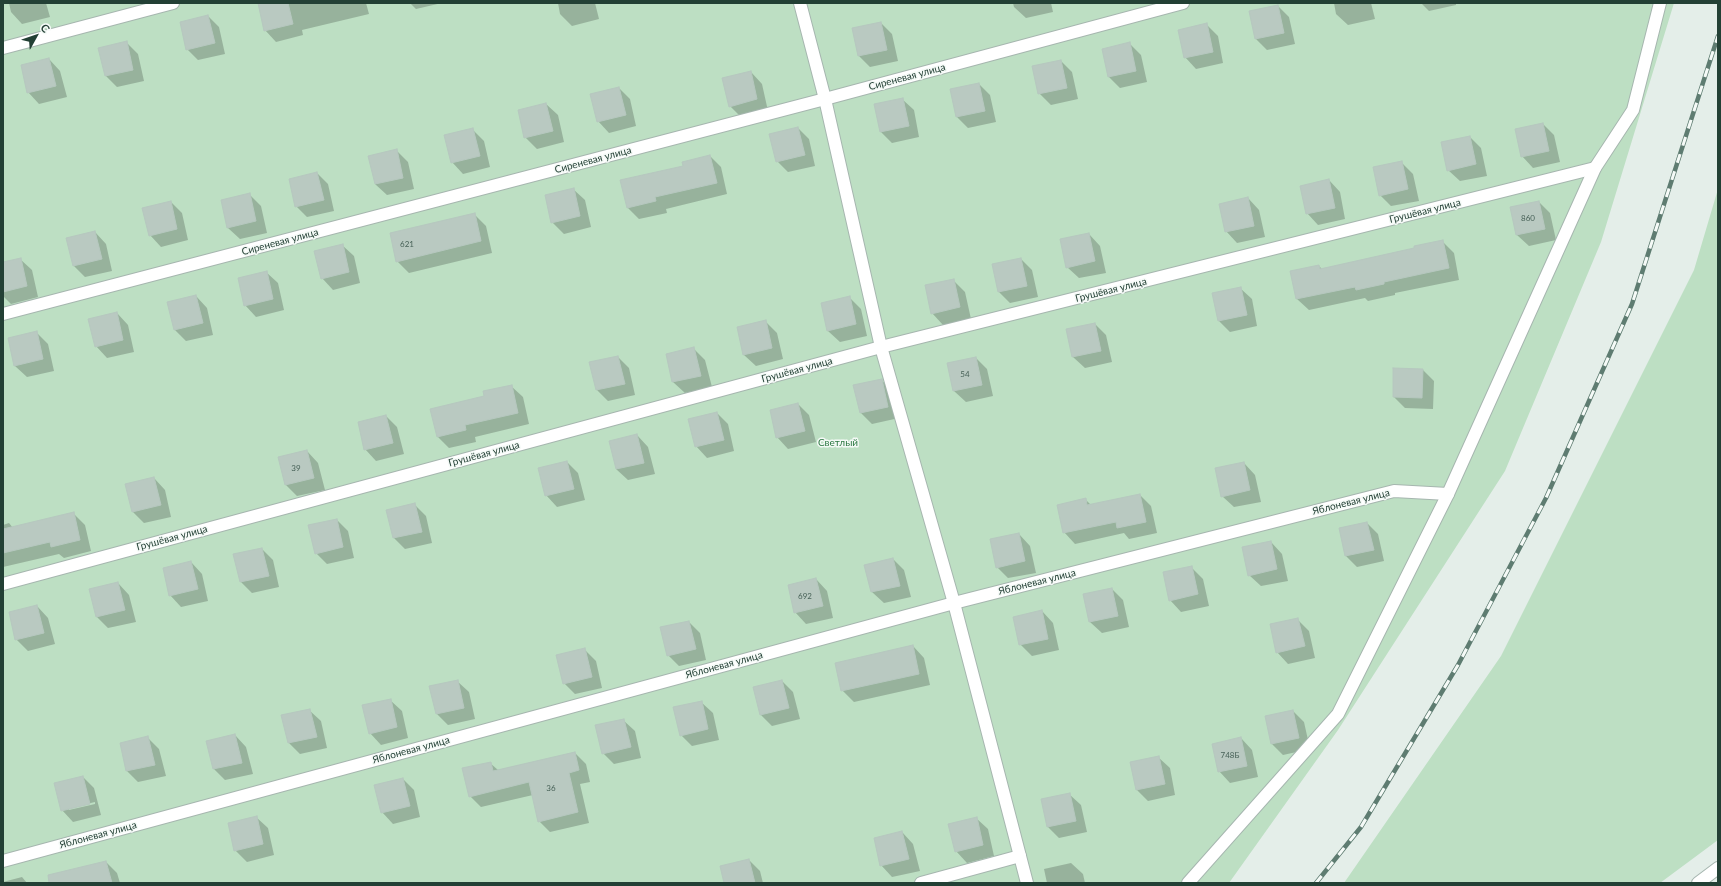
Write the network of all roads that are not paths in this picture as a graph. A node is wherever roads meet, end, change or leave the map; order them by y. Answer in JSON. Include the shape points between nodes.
{"nodes":[{"id":1,"x":173,"y":3,"type":"edge"},
{"id":2,"x":800,"y":3,"type":"edge"},
{"id":3,"x":1183,"y":3,"type":"edge"},
{"id":4,"x":1660,"y":3,"type":"edge"},
{"id":5,"x":3,"y":48,"type":"edge"},
{"id":6,"x":826,"y":99,"type":"junction"},
{"id":7,"x":1595,"y":168,"type":"junction"},
{"id":8,"x":3,"y":314,"type":"edge"},
{"id":9,"x":881,"y":347,"type":"junction"},
{"id":10,"x":1448,"y":494,"type":"junction"},
{"id":11,"x":3,"y":584,"type":"edge"},
{"id":12,"x":954,"y":603,"type":"junction"},
{"id":13,"x":1020,"y":856,"type":"junction"},
{"id":14,"x":3,"y":861,"type":"edge"},
{"id":15,"x":1718,"y":868,"type":"edge"},
{"id":16,"x":921,"y":883,"type":"edge"},
{"id":17,"x":1027,"y":883,"type":"edge"},
{"id":18,"x":1188,"y":883,"type":"edge"},
{"id":19,"x":1698,"y":883,"type":"edge"}],
"edges":[{"from":1,"to":5,"type":"street"},
{"from":2,"to":6,"type":"street"},
{"from":3,"to":6,"type":"street","name":"Сиреневая улица"},
{"from":4,"to":7,"type":"street","via":[[1633,110]]},
{"from":6,"to":8,"type":"street","name":"Сиреневая улица"},
{"from":6,"to":9,"type":"street"},
{"from":7,"to":9,"type":"street","name":"Грушёвая улица"},
{"from":7,"to":10,"type":"street"},
{"from":9,"to":11,"type":"street","name":"Грушёвая улица"},
{"from":9,"to":12,"type":"street"},
{"from":10,"to":12,"type":"street","name":"Яблоневая улица","via":[[1394,491]]},
{"from":10,"to":18,"type":"street","via":[[1338,714]]},
{"from":12,"to":13,"type":"street"},
{"from":12,"to":14,"type":"street","name":"Яблоневая улица"},
{"from":13,"to":16,"type":"street"},
{"from":13,"to":17,"type":"street"},
{"from":15,"to":19,"type":"street"}]}
